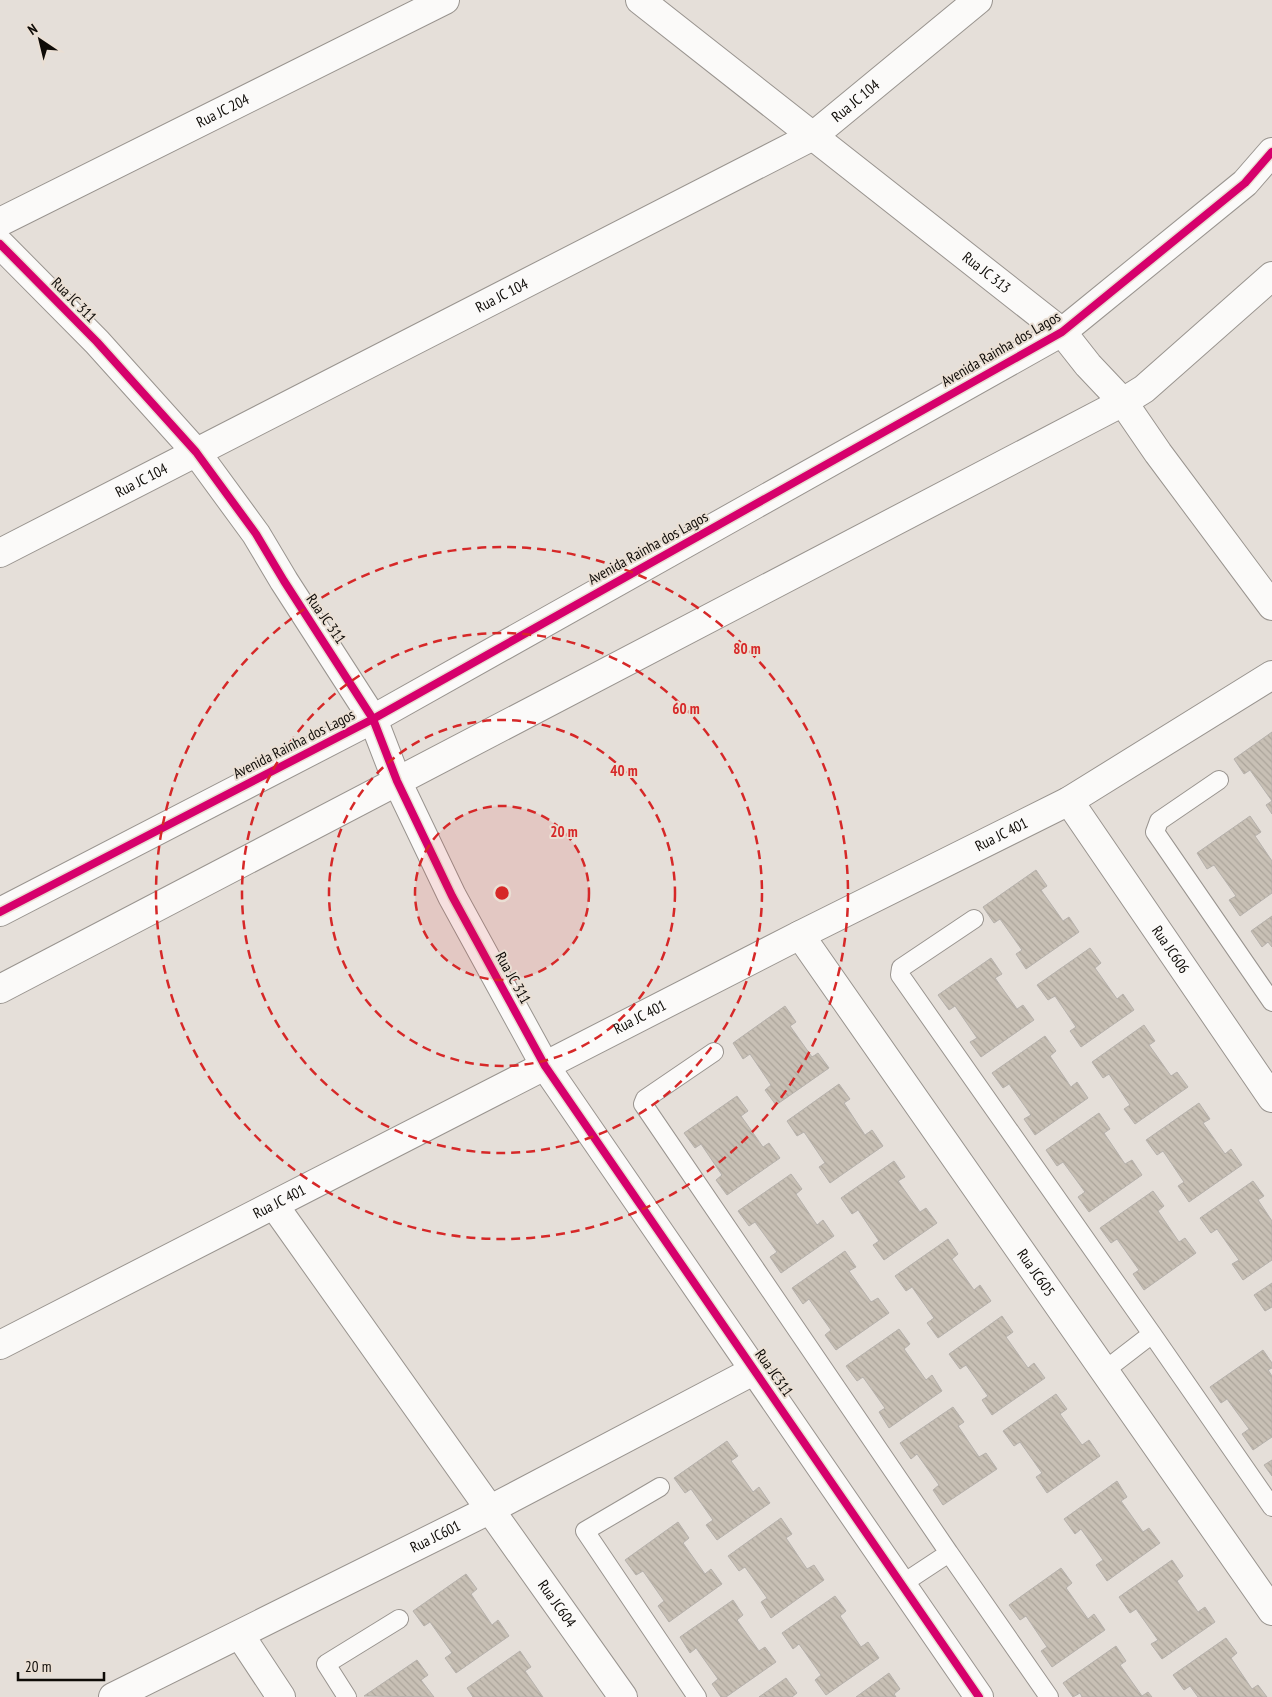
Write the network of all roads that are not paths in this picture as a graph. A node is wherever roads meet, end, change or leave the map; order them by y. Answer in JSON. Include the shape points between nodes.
{"nodes":[{"id":1,"x":445,"y":0,"type":"edge"},
{"id":2,"x":640,"y":0,"type":"edge"},
{"id":3,"x":978,"y":0,"type":"edge"},
{"id":4,"x":813,"y":136,"type":"junction"},
{"id":5,"x":1272,"y":152,"type":"edge"},
{"id":6,"x":0,"y":222,"type":"edge"},
{"id":7,"x":0,"y":244,"type":"edge"},
{"id":8,"x":1272,"y":276,"type":"edge"},
{"id":9,"x":1062,"y":332,"type":"junction"},
{"id":10,"x":1123,"y":402,"type":"junction"},
{"id":11,"x":196,"y":452,"type":"junction"},
{"id":12,"x":0,"y":553,"type":"edge"},
{"id":13,"x":1272,"y":606,"type":"edge"},
{"id":14,"x":1272,"y":675,"type":"edge"},
{"id":15,"x":373,"y":718,"type":"junction"},
{"id":16,"x":1220,"y":780,"type":"dead end"},
{"id":17,"x":397,"y":781,"type":"junction"},
{"id":18,"x":1069,"y":801,"type":"junction"},
{"id":19,"x":0,"y":912,"type":"edge"},
{"id":20,"x":974,"y":919,"type":"dead end"},
{"id":21,"x":800,"y":935,"type":"junction"},
{"id":22,"x":0,"y":989,"type":"edge"},
{"id":23,"x":1272,"y":1002,"type":"edge"},
{"id":24,"x":714,"y":1052,"type":"dead end"},
{"id":25,"x":545,"y":1066,"type":"junction"},
{"id":26,"x":1272,"y":1098,"type":"edge"},
{"id":27,"x":274,"y":1205,"type":"junction"},
{"id":28,"x":1152,"y":1334,"type":"junction"},
{"id":29,"x":0,"y":1345,"type":"edge"},
{"id":30,"x":755,"y":1370,"type":"junction"},
{"id":31,"x":1104,"y":1371,"type":"junction"},
{"id":32,"x":660,"y":1487,"type":"dead end"},
{"id":33,"x":1272,"y":1508,"type":"edge"},
{"id":34,"x":489,"y":1510,"type":"junction"},
{"id":35,"x":949,"y":1553,"type":"junction"},
{"id":36,"x":902,"y":1584,"type":"junction"},
{"id":37,"x":1272,"y":1611,"type":"edge"},
{"id":38,"x":399,"y":1619,"type":"dead end"},
{"id":39,"x":240,"y":1635,"type":"junction"},
{"id":40,"x":113,"y":1697,"type":"edge"},
{"id":41,"x":281,"y":1697,"type":"edge"},
{"id":42,"x":347,"y":1697,"type":"edge"},
{"id":43,"x":624,"y":1697,"type":"edge"},
{"id":44,"x":697,"y":1697,"type":"edge"},
{"id":45,"x":979,"y":1697,"type":"edge"},
{"id":46,"x":1049,"y":1697,"type":"edge"}],
"edges":[{"from":1,"to":6,"type":"street","name":"Rua JC 204"},
{"from":2,"to":4,"type":"street","name":"Rua JC 313"},
{"from":3,"to":4,"type":"street","name":"Rua JC 104"},
{"from":4,"to":9,"type":"street","name":"Rua JC 313"},
{"from":4,"to":11,"type":"street","name":"Rua JC 104"},
{"from":5,"to":9,"type":"street","name":"Avenida Rainha dos Lagos","via":[[1246,183]]},
{"from":7,"to":11,"type":"street","name":"Rua JC 311","via":[[97,342]]},
{"from":8,"to":10,"type":"street","via":[[1144,389]]},
{"from":9,"to":10,"type":"street","name":"Rua JC 313"},
{"from":9,"to":15,"type":"street","name":"Avenida Rainha dos Lagos"},
{"from":10,"to":13,"type":"street","name":"Rua JC 313"},
{"from":10,"to":17,"type":"street"},
{"from":11,"to":12,"type":"street","name":"Rua JC 104"},
{"from":11,"to":15,"type":"street","name":"Rua JC 311","via":[[256,534]]},
{"from":14,"to":18,"type":"street","name":"Rua JC 401"},
{"from":15,"to":17,"type":"street","name":"Rua JC 311"},
{"from":15,"to":19,"type":"street","name":"Avenida Rainha dos Lagos"},
{"from":16,"to":23,"type":"lane","via":[[1160,821],[1156,832]]},
{"from":17,"to":22,"type":"street"},
{"from":17,"to":25,"type":"street","name":"Rua JC 311","via":[[452,896]]},
{"from":18,"to":21,"type":"street","name":"Rua JC 401"},
{"from":18,"to":26,"type":"street","name":"Rua JC606"},
{"from":20,"to":28,"type":"lane","via":[[902,968],[900,976]]},
{"from":21,"to":25,"type":"street","name":"Rua JC 401"},
{"from":21,"to":31,"type":"street","name":"Rua JC605"},
{"from":24,"to":35,"type":"lane","via":[[645,1099],[643,1104]]},
{"from":25,"to":27,"type":"street","name":"Rua JC 401"},
{"from":25,"to":30,"type":"street","name":"Rua JC311"},
{"from":27,"to":29,"type":"street","name":"Rua JC 401"},
{"from":27,"to":34,"type":"street","name":"Rua JC604"},
{"from":28,"to":31,"type":"lane"},
{"from":28,"to":33,"type":"lane"},
{"from":30,"to":34,"type":"street","name":"Rua JC601"},
{"from":30,"to":36,"type":"street","name":"Rua JC311"},
{"from":31,"to":37,"type":"street","name":"Rua JC605"},
{"from":32,"to":44,"type":"lane","via":[[585,1531]]},
{"from":34,"to":39,"type":"street","name":"Rua JC601"},
{"from":34,"to":43,"type":"street","name":"Rua JC604"},
{"from":35,"to":36,"type":"lane"},
{"from":35,"to":46,"type":"lane"},
{"from":36,"to":45,"type":"street","name":"Rua JC311"},
{"from":38,"to":42,"type":"lane","via":[[326,1664]]},
{"from":39,"to":40,"type":"street","name":"Rua JC601"},
{"from":39,"to":41,"type":"street"}]}
